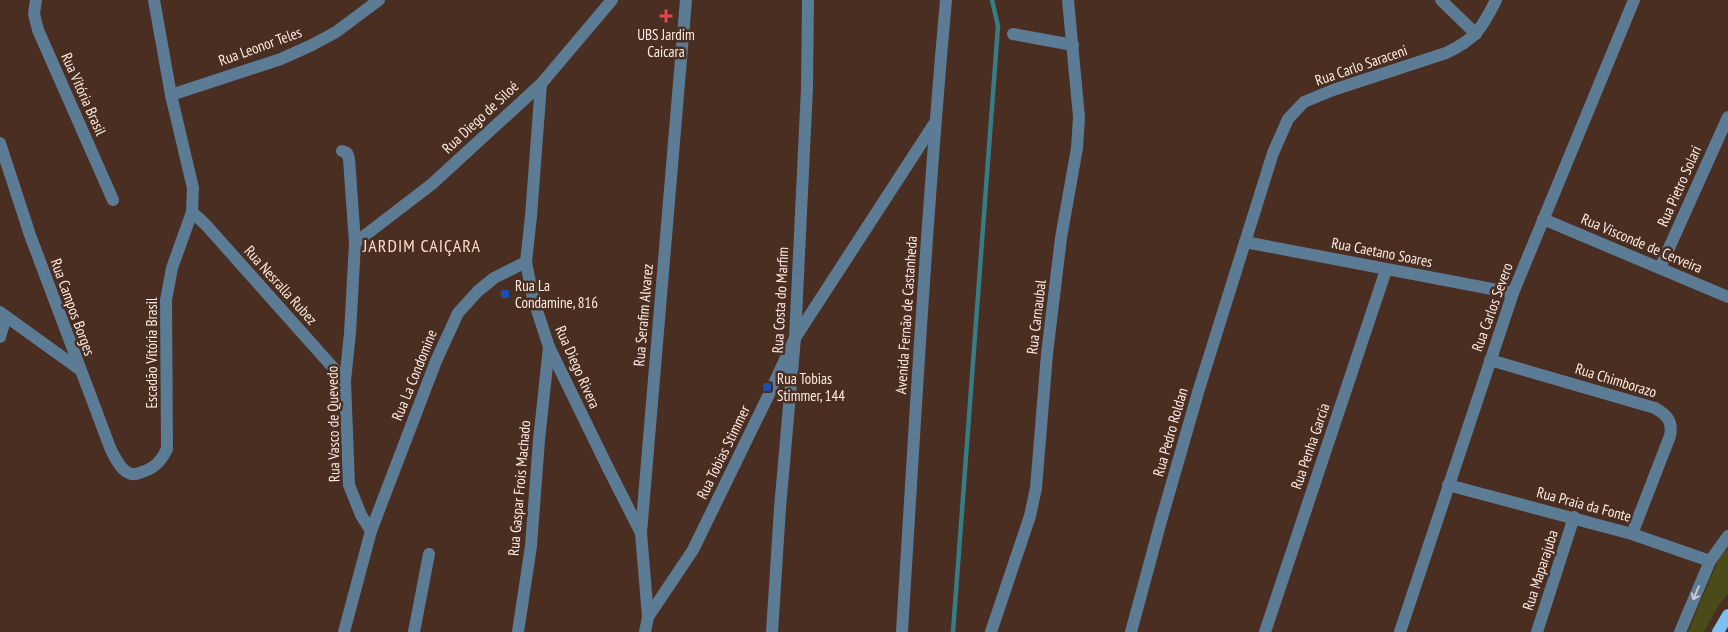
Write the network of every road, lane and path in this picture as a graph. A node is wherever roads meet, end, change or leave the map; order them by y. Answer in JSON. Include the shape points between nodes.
{"nodes":[{"id":1,"x":36,"y":0,"type":"edge"},
{"id":2,"x":154,"y":0,"type":"edge"},
{"id":3,"x":379,"y":0,"type":"edge"},
{"id":4,"x":612,"y":0,"type":"edge"},
{"id":5,"x":686,"y":0,"type":"edge"},
{"id":6,"x":808,"y":0,"type":"edge"},
{"id":7,"x":946,"y":0,"type":"edge"},
{"id":8,"x":1068,"y":0,"type":"edge"},
{"id":9,"x":1440,"y":0,"type":"edge"},
{"id":10,"x":1496,"y":0,"type":"edge"},
{"id":11,"x":1634,"y":0,"type":"edge"},
{"id":12,"x":1013,"y":34,"type":"dead end"},
{"id":13,"x":1476,"y":34,"type":"junction"},
{"id":14,"x":1073,"y":45,"type":"junction"},
{"id":15,"x":541,"y":84,"type":"junction"},
{"id":16,"x":171,"y":95,"type":"junction"},
{"id":17,"x":1728,"y":117,"type":"edge"},
{"id":18,"x":935,"y":122,"type":"junction"},
{"id":19,"x":0,"y":143,"type":"edge"},
{"id":20,"x":342,"y":151,"type":"dead end"},
{"id":21,"x":4,"y":165,"type":"edge"},
{"id":22,"x":113,"y":200,"type":"dead end"},
{"id":23,"x":192,"y":212,"type":"junction"},
{"id":24,"x":1543,"y":219,"type":"junction"},
{"id":25,"x":1245,"y":242,"type":"junction"},
{"id":26,"x":355,"y":243,"type":"junction"},
{"id":27,"x":526,"y":262,"type":"junction"},
{"id":28,"x":1660,"y":268,"type":"junction"},
{"id":29,"x":1386,"y":270,"type":"junction"},
{"id":30,"x":1513,"y":293,"type":"junction"},
{"id":31,"x":1728,"y":297,"type":"edge"},
{"id":32,"x":3,"y":314,"type":"edge"},
{"id":33,"x":0,"y":337,"type":"edge"},
{"id":34,"x":795,"y":338,"type":"junction"},
{"id":35,"x":549,"y":347,"type":"junction"},
{"id":36,"x":1490,"y":360,"type":"junction"},
{"id":37,"x":79,"y":369,"type":"junction"},
{"id":38,"x":345,"y":381,"type":"junction"},
{"id":39,"x":130,"y":474,"type":"joint"},
{"id":40,"x":1448,"y":485,"type":"junction"},
{"id":41,"x":1574,"y":517,"type":"junction"},
{"id":42,"x":371,"y":531,"type":"junction"},
{"id":43,"x":641,"y":533,"type":"junction"},
{"id":44,"x":1632,"y":534,"type":"junction"},
{"id":45,"x":1728,"y":536,"type":"edge"},
{"id":46,"x":429,"y":554,"type":"dead end"},
{"id":47,"x":1710,"y":561,"type":"junction"},
{"id":48,"x":1728,"y":615,"type":"edge"},
{"id":49,"x":648,"y":616,"type":"junction"},
{"id":50,"x":344,"y":632,"type":"edge"},
{"id":51,"x":414,"y":632,"type":"edge"},
{"id":52,"x":518,"y":632,"type":"edge"},
{"id":53,"x":644,"y":632,"type":"edge"},
{"id":54,"x":772,"y":632,"type":"edge"},
{"id":55,"x":902,"y":632,"type":"edge"},
{"id":56,"x":991,"y":632,"type":"edge"},
{"id":57,"x":1131,"y":632,"type":"edge"},
{"id":58,"x":1265,"y":632,"type":"edge"},
{"id":59,"x":1400,"y":632,"type":"edge"},
{"id":60,"x":1537,"y":632,"type":"edge"},
{"id":61,"x":1680,"y":632,"type":"edge"},
{"id":62,"x":1718,"y":632,"type":"edge"}],
"edges":[{"from":1,"to":22,"type":"street","name":"Rua Vitória Brasil","via":[[34,14],[38,30]]},
{"from":2,"to":16,"type":"street"},
{"from":3,"to":16,"type":"street","name":"Rua Leonor Teles","via":[[336,32],[312,45],[281,59]]},
{"from":4,"to":15,"type":"street","name":"Rua Diego de Siloé"},
{"from":5,"to":43,"type":"street","name":"Rua Serafim Alvarez"},
{"from":6,"to":34,"type":"street","name":"Rua Costa do Marfim"},
{"from":7,"to":18,"type":"street","name":"Avenida Fernão de Castanheda"},
{"from":8,"to":14,"type":"street","name":"Rua Carnaubal"},
{"from":9,"to":13,"type":"street"},
{"from":10,"to":13,"type":"street","name":"Rua Carlo Saraceni"},
{"from":11,"to":24,"type":"street","name":"Rua Carlos Severo"},
{"from":12,"to":14,"type":"street"},
{"from":13,"to":25,"type":"street","name":"Rua Carlo Saraceni","via":[[1458,48],[1333,90],[1304,102],[1295,110],[1273,153]]},
{"from":14,"to":56,"type":"street","name":"Rua Carnaubal","via":[[1079,117],[1077,148],[1061,238],[1048,345],[1036,488],[1030,516]]},
{"from":15,"to":26,"type":"street","name":"Rua Diego de Siloé","via":[[432,184]]},
{"from":15,"to":27,"type":"street","name":"Rua Diego Rivera"},
{"from":16,"to":23,"type":"street","via":[[193,188]]},
{"from":17,"to":28,"type":"street","name":"Rua Pietro Solari"},
{"from":18,"to":34,"type":"street","name":"Rua Tobias Stimmer"},
{"from":18,"to":55,"type":"street","name":"Avenida Fernão de Castanheda"},
{"from":19,"to":21,"type":"street","name":"Rua Campos Borges"},
{"from":20,"to":26,"type":"street","name":"Rua Vasco de Quevedo","via":[[349,159]]},
{"from":21,"to":37,"type":"street","name":"Rua Campos Borges"},
{"from":23,"to":38,"type":"street","name":"Rua Nesralla Rubez"},
{"from":23,"to":39,"type":"street","name":"Escadão Vitória Brasil","via":[[172,268],[166,300],[167,449],[155,467]]},
{"from":24,"to":28,"type":"street","name":"Rua Visconde de Cerveira"},
{"from":24,"to":30,"type":"street","name":"Rua Carlos Severo"},
{"from":25,"to":29,"type":"street","name":"Rua Caetano Soares"},
{"from":25,"to":57,"type":"street","name":"Rua Pedro Roldan","via":[[1196,398]]},
{"from":26,"to":38,"type":"street","name":"Rua Vasco de Quevedo"},
{"from":27,"to":35,"type":"street","name":"Rua Diego Rivera","via":[[533,298]]},
{"from":27,"to":42,"type":"street","name":"Rua La Condomine","via":[[494,278],[458,313],[436,360]]},
{"from":28,"to":31,"type":"street","name":"Rua Visconde de Cerveira"},
{"from":29,"to":30,"type":"street","name":"Rua Caetano Soares"},
{"from":29,"to":58,"type":"street","name":"Rua Penha Garcia"},
{"from":30,"to":36,"type":"street","name":"Rua Carlos Severo"},
{"from":32,"to":33,"type":"street"},
{"from":32,"to":37,"type":"street"},
{"from":34,"to":49,"type":"street","name":"Rua Tobias Stimmer","via":[[692,550]]},
{"from":34,"to":54,"type":"street","name":"Rua Costa do Marfim"},
{"from":35,"to":43,"type":"street","name":"Rua Diego Rivera"},
{"from":35,"to":52,"type":"street","name":"Rua Gaspar Frois Machado","via":[[538,440],[531,546]]},
{"from":36,"to":40,"type":"street","name":"Rua Carlos Severo"},
{"from":36,"to":44,"type":"street","name":"Rua Chimborazo","via":[[1665,413],[1671,422],[1670,436]]},
{"from":37,"to":39,"type":"street","name":"Rua Campos Borges","via":[[111,450]]},
{"from":38,"to":42,"type":"street","name":"Rua Vasco de Quevedo","via":[[349,485]]},
{"from":40,"to":41,"type":"street","name":"Rua Praia da Fonte"},
{"from":40,"to":59,"type":"street","name":"Rua Carlos Severo"},
{"from":41,"to":44,"type":"street","name":"Rua Praia da Fonte"},
{"from":41,"to":60,"type":"street","name":"Rua Maparajuba"},
{"from":42,"to":50,"type":"street"},
{"from":43,"to":49,"type":"street","name":"Rua Serafim Alvarez"},
{"from":44,"to":47,"type":"street","name":"Rua Praia da Fonte"},
{"from":45,"to":47,"type":"street"},
{"from":46,"to":51,"type":"street"},
{"from":47,"to":61,"type":"street","one_way":true},
{"from":48,"to":62,"type":"main road"},
{"from":49,"to":53,"type":"street","name":"Rua Serafim Alvarez"}]}
